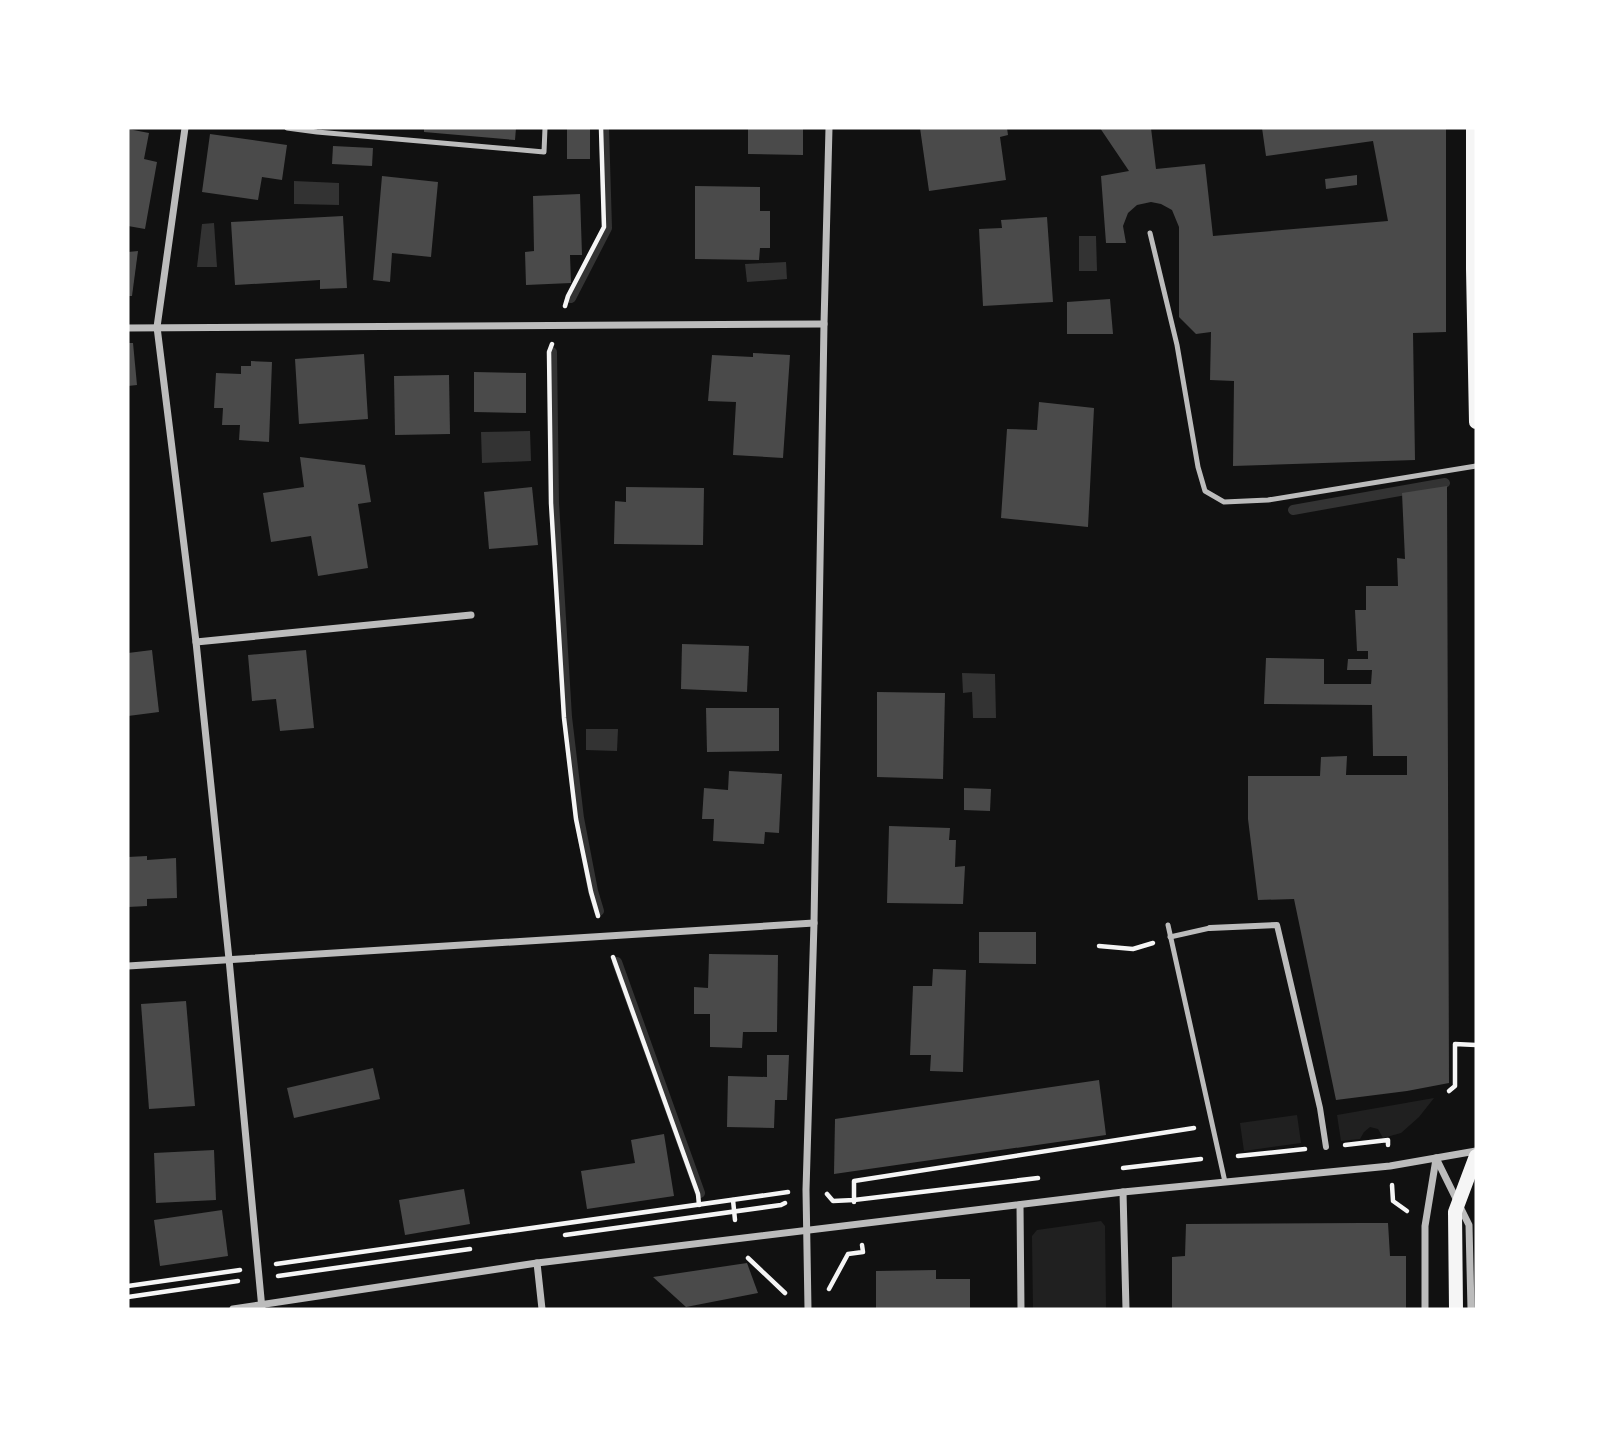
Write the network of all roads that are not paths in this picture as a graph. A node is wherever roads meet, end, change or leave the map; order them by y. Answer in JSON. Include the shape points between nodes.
{"nodes":[{"id":1,"x":185,"y":128,"type":"edge"},
{"id":2,"x":287,"y":128,"type":"edge"},
{"id":3,"x":545,"y":128,"type":"edge"},
{"id":4,"x":829,"y":128,"type":"edge"},
{"id":5,"x":1473,"y":128,"type":"edge"},
{"id":6,"x":1150,"y":233,"type":"dead end"},
{"id":7,"x":824,"y":324,"type":"junction"},
{"id":8,"x":157,"y":327,"type":"junction"},
{"id":9,"x":128,"y":328,"type":"edge"},
{"id":10,"x":1476,"y":422,"type":"edge"},
{"id":11,"x":1476,"y":466,"type":"edge"},
{"id":12,"x":471,"y":614,"type":"dead end"},
{"id":13,"x":196,"y":642,"type":"junction"},
{"id":14,"x":814,"y":923,"type":"junction"},
{"id":15,"x":1168,"y":925,"type":"dead end"},
{"id":16,"x":1210,"y":928,"type":"joint"},
{"id":17,"x":1170,"y":937,"type":"junction"},
{"id":18,"x":229,"y":959,"type":"junction"},
{"id":19,"x":128,"y":966,"type":"edge"},
{"id":20,"x":1326,"y":1147,"type":"dead end"},
{"id":21,"x":1476,"y":1151,"type":"edge"},
{"id":22,"x":1476,"y":1156,"type":"edge"},
{"id":23,"x":1436,"y":1158,"type":"junction"},
{"id":24,"x":1225,"y":1182,"type":"junction"},
{"id":25,"x":1123,"y":1192,"type":"junction"},
{"id":26,"x":1459,"y":1203,"type":"junction"},
{"id":27,"x":1020,"y":1205,"type":"junction"},
{"id":28,"x":806,"y":1231,"type":"junction"},
{"id":29,"x":537,"y":1264,"type":"junction"},
{"id":30,"x":262,"y":1307,"type":"edge"},
{"id":31,"x":233,"y":1309,"type":"edge"},
{"id":32,"x":542,"y":1309,"type":"edge"},
{"id":33,"x":808,"y":1309,"type":"edge"},
{"id":34,"x":1021,"y":1309,"type":"edge"},
{"id":35,"x":1126,"y":1309,"type":"edge"},
{"id":36,"x":1425,"y":1309,"type":"edge"},
{"id":37,"x":1456,"y":1309,"type":"edge"},
{"id":38,"x":1471,"y":1309,"type":"edge"}],
"edges":[{"from":1,"to":8,"type":"street"},
{"from":2,"to":3,"type":"lane","via":[[544,152]]},
{"from":4,"to":7,"type":"street"},
{"from":5,"to":10,"type":"main road"},
{"from":6,"to":11,"type":"lane","via":[[1205,491],[1224,502],[1268,500]]},
{"from":7,"to":8,"type":"street"},
{"from":7,"to":14,"type":"street"},
{"from":8,"to":9,"type":"street"},
{"from":8,"to":13,"type":"street"},
{"from":12,"to":13,"type":"street"},
{"from":13,"to":18,"type":"street"},
{"from":14,"to":18,"type":"street"},
{"from":14,"to":28,"type":"street"},
{"from":15,"to":17,"type":"lane"},
{"from":16,"to":17,"type":"lane"},
{"from":16,"to":20,"type":"street","via":[[1277,925]]},
{"from":17,"to":24,"type":"lane"},
{"from":18,"to":19,"type":"street"},
{"from":18,"to":30,"type":"street"},
{"from":21,"to":23,"type":"street"},
{"from":22,"to":26,"type":"main road"},
{"from":23,"to":24,"type":"street"},
{"from":23,"to":26,"type":"street"},
{"from":23,"to":36,"type":"street","via":[[1425,1226]]},
{"from":24,"to":25,"type":"street"},
{"from":25,"to":27,"type":"street"},
{"from":25,"to":35,"type":"street"},
{"from":26,"to":37,"type":"main road","via":[[1455,1212]]},
{"from":26,"to":38,"type":"street","via":[[1469,1225]]},
{"from":27,"to":28,"type":"street"},
{"from":27,"to":34,"type":"street"},
{"from":28,"to":29,"type":"street"},
{"from":28,"to":33,"type":"street"},
{"from":29,"to":30,"type":"street"},
{"from":29,"to":32,"type":"street"},
{"from":30,"to":31,"type":"street"}]}
